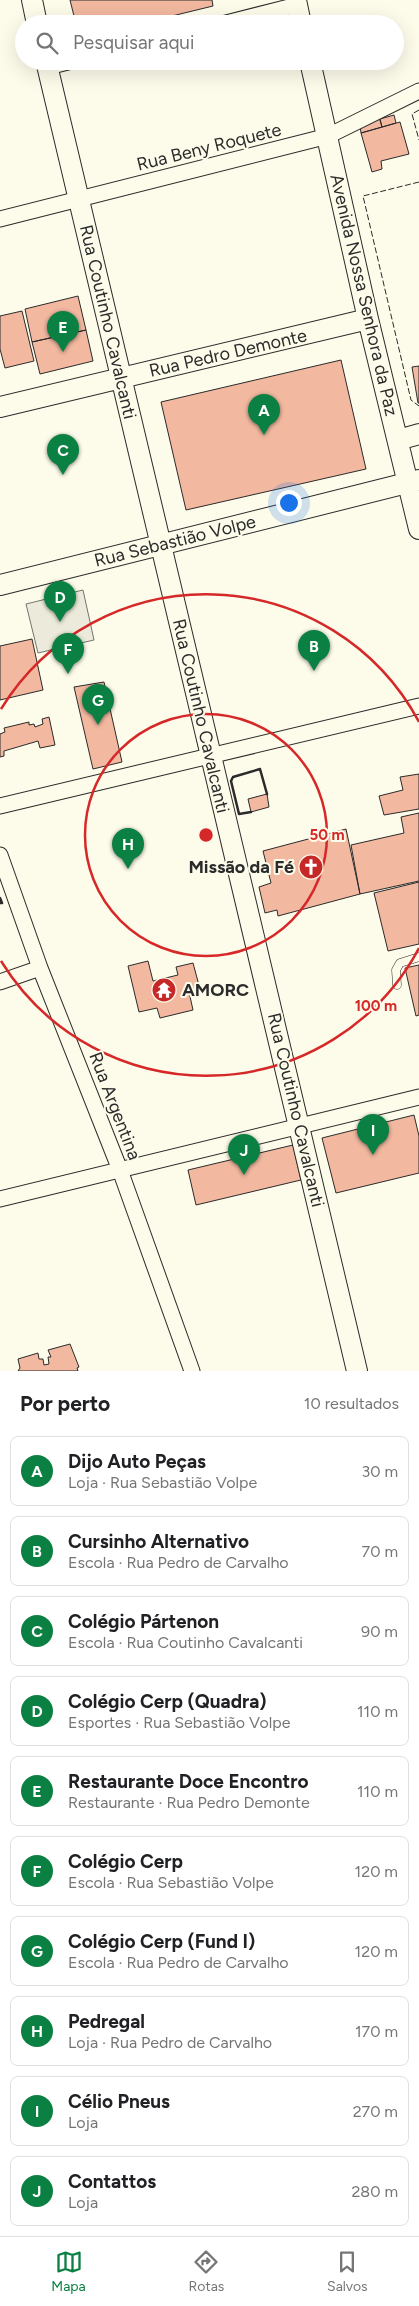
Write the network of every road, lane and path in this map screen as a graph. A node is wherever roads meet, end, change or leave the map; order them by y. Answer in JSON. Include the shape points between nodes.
{"nodes":[{"id":1,"x":32,"y":0,"type":"edge"},
{"id":2,"x":298,"y":10,"type":"edge"},
{"id":3,"x":35,"y":15,"type":"edge"},
{"id":4,"x":271,"y":15,"type":"edge"},
{"id":5,"x":48,"y":70,"type":"edge"},
{"id":6,"x":312,"y":70,"type":"edge"},
{"id":7,"x":419,"y":91,"type":"edge"},
{"id":8,"x":328,"y":136,"type":"junction"},
{"id":9,"x":79,"y":199,"type":"junction"},
{"id":10,"x":0,"y":219,"type":"edge"},
{"id":11,"x":368,"y":320,"type":"junction"},
{"id":12,"x":121,"y":378,"type":"junction"},
{"id":13,"x":0,"y":406,"type":"edge"},
{"id":14,"x":419,"y":434,"type":"edge"},
{"id":15,"x":398,"y":440,"type":"junction"},
{"id":16,"x":414,"y":481,"type":"edge"},
{"id":17,"x":419,"y":529,"type":"edge"},
{"id":18,"x":160,"y":545,"type":"junction"},
{"id":19,"x":0,"y":585,"type":"edge"},
{"id":20,"x":419,"y":706,"type":"edge"},
{"id":21,"x":211,"y":756,"type":"junction"},
{"id":22,"x":0,"y":806,"type":"edge"},
{"id":23,"x":0,"y":855,"type":"edge"},
{"id":24,"x":419,"y":957,"type":"edge"},
{"id":25,"x":40,"y":968,"type":"junction"},
{"id":26,"x":0,"y":982,"type":"edge"},
{"id":27,"x":397,"y":985,"type":"dead end"},
{"id":28,"x":419,"y":1097,"type":"edge"},
{"id":29,"x":300,"y":1126,"type":"junction"},
{"id":30,"x":120,"y":1170,"type":"junction"},
{"id":31,"x":0,"y":1199,"type":"edge"},
{"id":32,"x":192,"y":1371,"type":"edge"},
{"id":33,"x":357,"y":1371,"type":"edge"}],
"edges":[{"from":1,"to":3,"type":"main road"},
{"from":2,"to":4,"type":"street"},
{"from":5,"to":9,"type":"main road","name":"Rua Coutinho Cavalcanti"},
{"from":6,"to":8,"type":"main road","name":"Avenida Nossa Senhora da Paz"},
{"from":7,"to":8,"type":"street","name":"Rua Beny Roquete"},
{"from":8,"to":9,"type":"street","name":"Rua Beny Roquete"},
{"from":8,"to":11,"type":"main road","name":"Avenida Nossa Senhora da Paz"},
{"from":9,"to":10,"type":"street","name":"Rua Beny Roquete"},
{"from":9,"to":12,"type":"main road","name":"Rua Coutinho Cavalcanti"},
{"from":11,"to":12,"type":"main road","name":"Rua Pedro Demonte"},
{"from":11,"to":15,"type":"main road","name":"Avenida Nossa Senhora da Paz"},
{"from":12,"to":13,"type":"main road","name":"Rua Pedro Demonte"},
{"from":12,"to":18,"type":"main road","name":"Rua Coutinho Cavalcanti"},
{"from":14,"to":15,"type":"main road"},
{"from":15,"to":16,"type":"main road","name":"Avenida Nossa Senhora da Paz"},
{"from":16,"to":17,"type":"main road","name":"Avenida Nossa Senhora da Paz"},
{"from":16,"to":18,"type":"main road","name":"Rua Sebastião Volpe"},
{"from":18,"to":19,"type":"main road","name":"Rua Sebastião Volpe"},
{"from":18,"to":21,"type":"main road","name":"Rua Coutinho Cavalcanti"},
{"from":20,"to":21,"type":"street"},
{"from":21,"to":22,"type":"street"},
{"from":21,"to":29,"type":"main road","name":"Rua Coutinho Cavalcanti"},
{"from":23,"to":25,"type":"street","name":"Rua Argentina"},
{"from":24,"to":27,"type":"lane","via":[[400,963],[396,970]]},
{"from":25,"to":26,"type":"street"},
{"from":25,"to":30,"type":"street","name":"Rua Argentina"},
{"from":28,"to":29,"type":"street"},
{"from":29,"to":30,"type":"street"},
{"from":29,"to":33,"type":"main road","name":"Rua Coutinho Cavalcanti"},
{"from":30,"to":31,"type":"street"},
{"from":30,"to":32,"type":"street","name":"Rua Argentina"}]}
